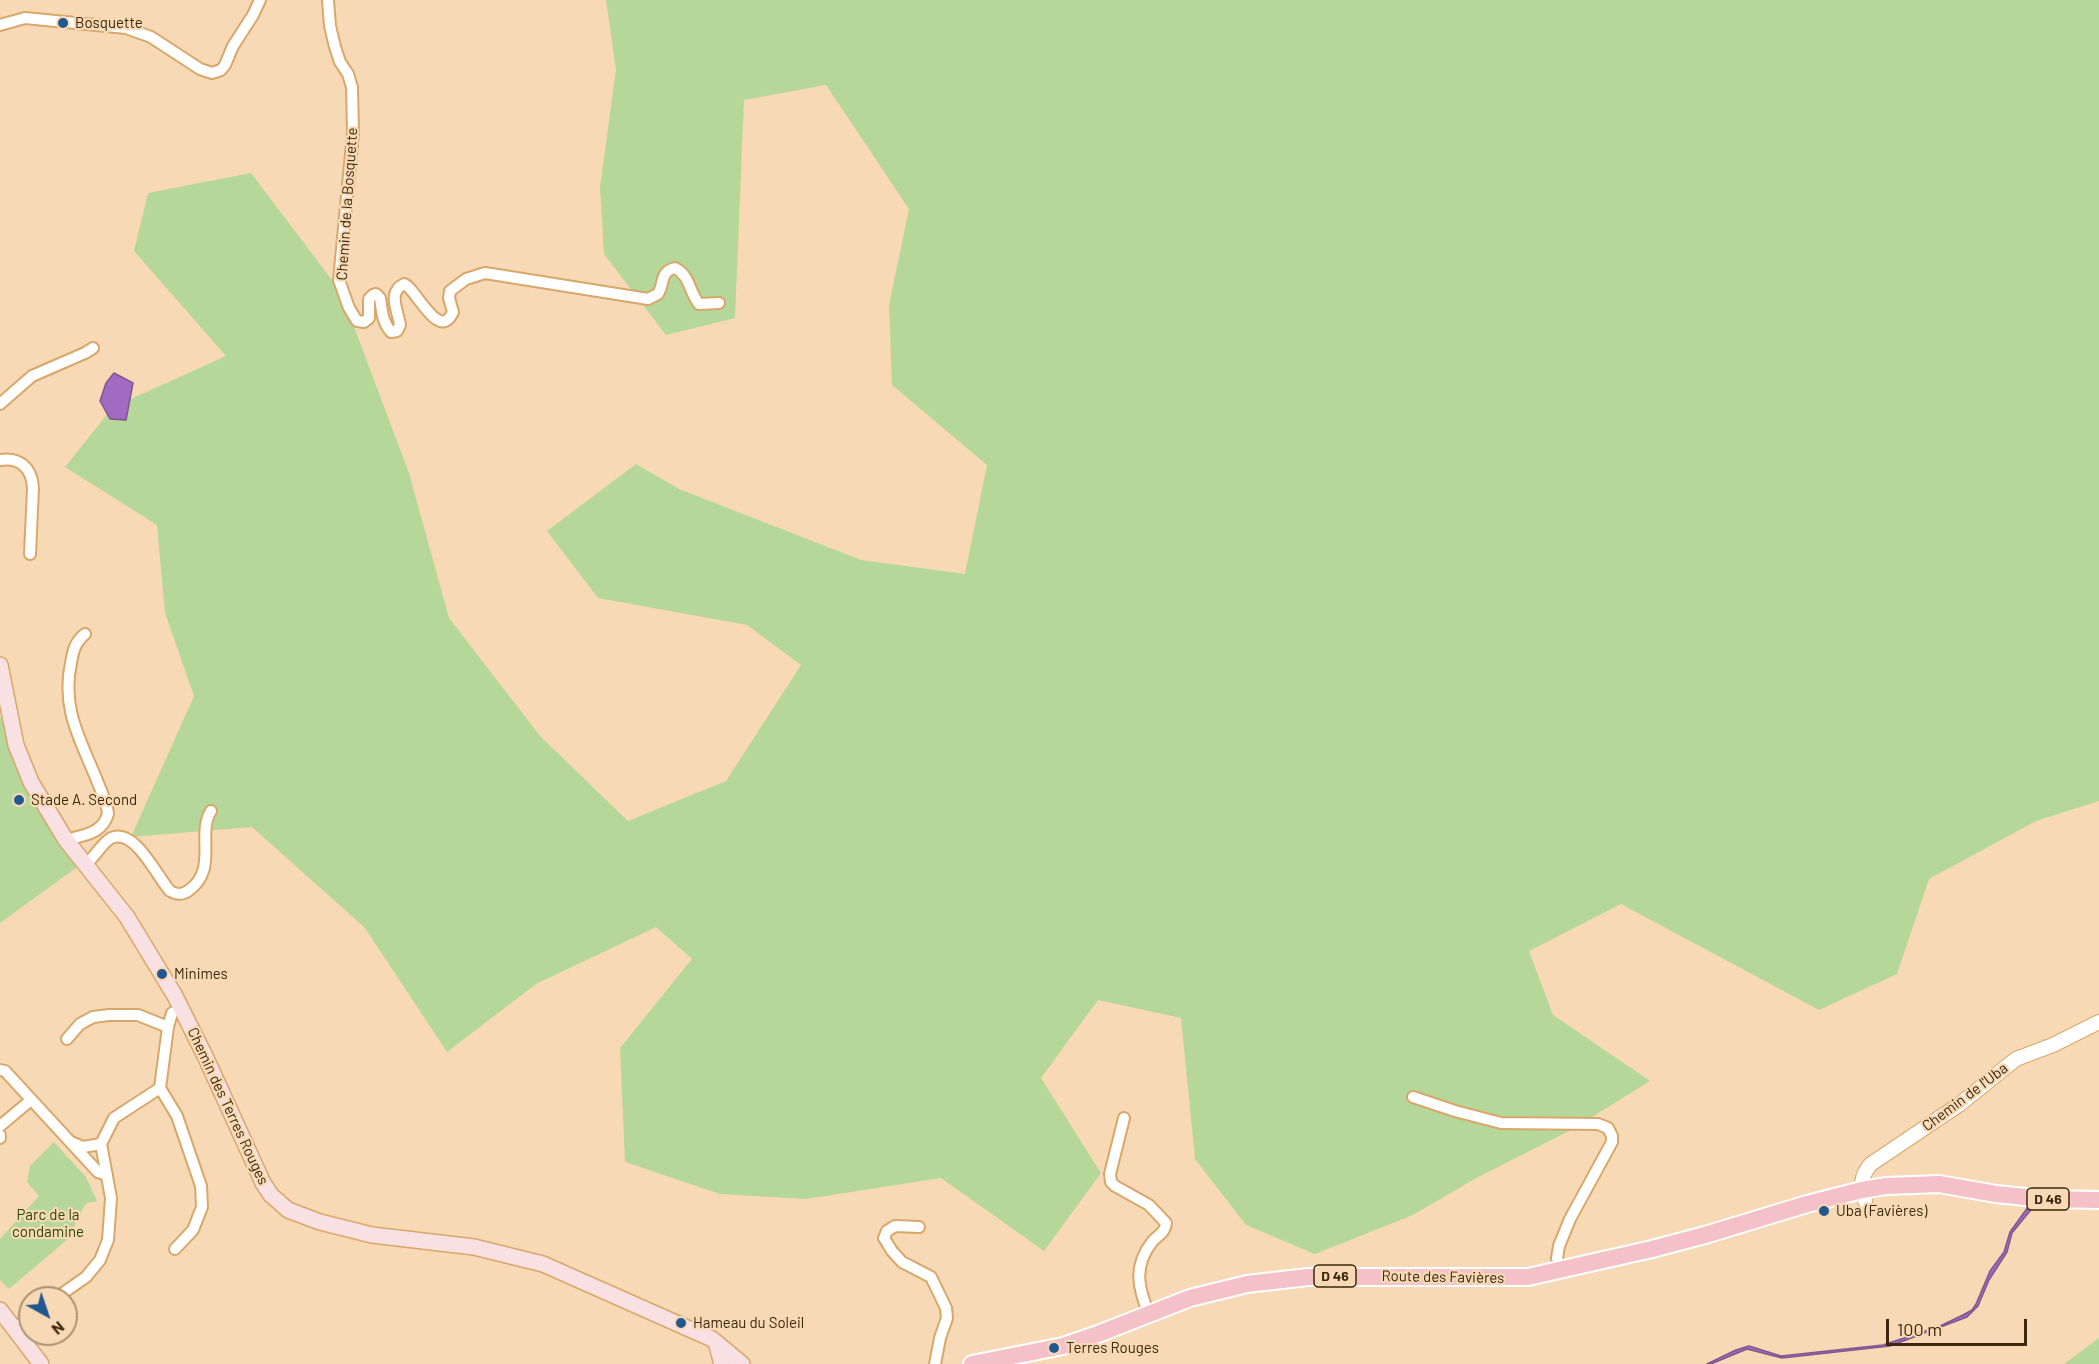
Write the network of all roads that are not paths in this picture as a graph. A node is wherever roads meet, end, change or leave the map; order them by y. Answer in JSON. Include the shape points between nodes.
{"nodes":[{"id":1,"x":260,"y":0,"type":"edge"},
{"id":2,"x":328,"y":0,"type":"edge"},
{"id":3,"x":0,"y":25,"type":"edge"},
{"id":4,"x":719,"y":303,"type":"dead end"},
{"id":5,"x":93,"y":348,"type":"dead end"},
{"id":6,"x":0,"y":404,"type":"edge"},
{"id":7,"x":0,"y":460,"type":"edge"},
{"id":8,"x":30,"y":554,"type":"dead end"},
{"id":9,"x":85,"y":634,"type":"dead end"},
{"id":10,"x":0,"y":665,"type":"edge"},
{"id":11,"x":211,"y":811,"type":"dead end"},
{"id":12,"x":66,"y":840,"type":"junction"},
{"id":13,"x":85,"y":865,"type":"junction"},
{"id":14,"x":181,"y":1008,"type":"junction"},
{"id":15,"x":2099,"y":1022,"type":"edge"},
{"id":16,"x":168,"y":1027,"type":"junction"},
{"id":17,"x":68,"y":1039,"type":"dead end"},
{"id":18,"x":0,"y":1070,"type":"edge"},
{"id":19,"x":160,"y":1088,"type":"junction"},
{"id":20,"x":1413,"y":1097,"type":"dead end"},
{"id":21,"x":31,"y":1100,"type":"junction"},
{"id":22,"x":1124,"y":1118,"type":"dead end"},
{"id":23,"x":0,"y":1126,"type":"edge"},
{"id":24,"x":68,"y":1141,"type":"junction"},
{"id":25,"x":101,"y":1144,"type":"junction"},
{"id":26,"x":107,"y":1175,"type":"junction"},
{"id":27,"x":1863,"y":1195,"type":"junction"},
{"id":28,"x":2099,"y":1200,"type":"edge"},
{"id":29,"x":919,"y":1227,"type":"dead end"},
{"id":30,"x":176,"y":1250,"type":"dead end"},
{"id":31,"x":1561,"y":1270,"type":"junction"},
{"id":32,"x":73,"y":1286,"type":"edge"},
{"id":33,"x":0,"y":1310,"type":"edge"},
{"id":34,"x":1149,"y":1314,"type":"junction"},
{"id":35,"x":18,"y":1326,"type":"edge"},
{"id":36,"x":14,"y":1329,"type":"junction"},
{"id":37,"x":716,"y":1342,"type":"junction"},
{"id":38,"x":42,"y":1364,"type":"edge"},
{"id":39,"x":722,"y":1364,"type":"edge"},
{"id":40,"x":742,"y":1364,"type":"edge"},
{"id":41,"x":935,"y":1364,"type":"edge"},
{"id":42,"x":972,"y":1364,"type":"edge"}],
"edges":[{"from":1,"to":3,"type":"street","via":[[225,65],[212,73],[151,37],[126,28],[25,18]]},
{"from":2,"to":4,"type":"street","name":"Chemin de la Bosquette","via":[[335,47],[351,87],[353,134],[339,280],[357,321],[368,320],[369,299],[376,294],[387,328],[397,331],[400,325],[395,294],[404,284],[435,318],[444,321],[453,312],[450,291],[466,279],[487,273],[648,299],[658,294],[663,275],[675,268],[688,280],[698,303]]},
{"from":5,"to":6,"type":"street","via":[[32,376]]},
{"from":7,"to":8,"type":"street","via":[[23,463],[32,478]]},
{"from":9,"to":12,"type":"street","via":[[74,649],[67,697],[108,814],[95,832]]},
{"from":10,"to":12,"type":"main road","name":"Chemin des Terres Rouges","via":[[21,759]]},
{"from":11,"to":13,"type":"street","via":[[202,873],[183,894],[170,891],[139,848],[125,837],[109,840]]},
{"from":12,"to":13,"type":"main road","name":"Chemin des Terres Rouges"},
{"from":13,"to":14,"type":"main road","name":"Chemin des Terres Rouges","via":[[127,917]]},
{"from":14,"to":16,"type":"street","via":[[172,1012]]},
{"from":14,"to":37,"type":"main road","name":"Chemin des Terres Rouges","via":[[263,1183],[292,1212],[372,1235],[474,1247],[543,1264]]},
{"from":15,"to":27,"type":"street","name":"Chemin de l'Uba","via":[[2016,1059],[1960,1104],[1871,1164],[1862,1177]]},
{"from":16,"to":17,"type":"street","via":[[138,1015],[109,1015],[80,1024]]},
{"from":16,"to":19,"type":"street"},
{"from":18,"to":21,"type":"street"},
{"from":19,"to":25,"type":"street","via":[[114,1118]]},
{"from":19,"to":30,"type":"street","via":[[177,1116],[201,1186],[202,1207],[194,1230]]},
{"from":20,"to":31,"type":"street","via":[[1500,1123],[1598,1124],[1608,1128],[1610,1144],[1558,1246]]},
{"from":21,"to":23,"type":"street"},
{"from":21,"to":24,"type":"street"},
{"from":22,"to":34,"type":"street","via":[[1111,1182],[1149,1205],[1166,1223],[1165,1231],[1152,1243],[1140,1267],[1140,1292]]},
{"from":24,"to":25,"type":"street","via":[[83,1147]]},
{"from":24,"to":26,"type":"street","via":[[98,1172]]},
{"from":25,"to":26,"type":"street"},
{"from":26,"to":32,"type":"street","via":[[111,1198],[108,1240],[100,1260]]},
{"from":27,"to":28,"type":"main road","number":"D 46","via":[[1996,1194]]},
{"from":27,"to":31,"type":"main road","name":"Route des Favières","number":"D 46","via":[[1776,1223],[1705,1235]]},
{"from":29,"to":41,"type":"street","via":[[890,1228],[884,1238],[902,1262],[931,1277],[946,1308]]},
{"from":31,"to":34,"type":"main road","name":"Route des Favières","number":"D 46","via":[[1511,1278],[1274,1279],[1200,1295]]},
{"from":33,"to":36,"type":"main road"},
{"from":34,"to":42,"type":"main road","name":"Route des Favières","number":"D 46","via":[[1063,1346]]},
{"from":35,"to":36,"type":"street"},
{"from":36,"to":38,"type":"main road"},
{"from":37,"to":39,"type":"main road"},
{"from":37,"to":40,"type":"main road","name":"Chemin des Terres Rouges"}]}
